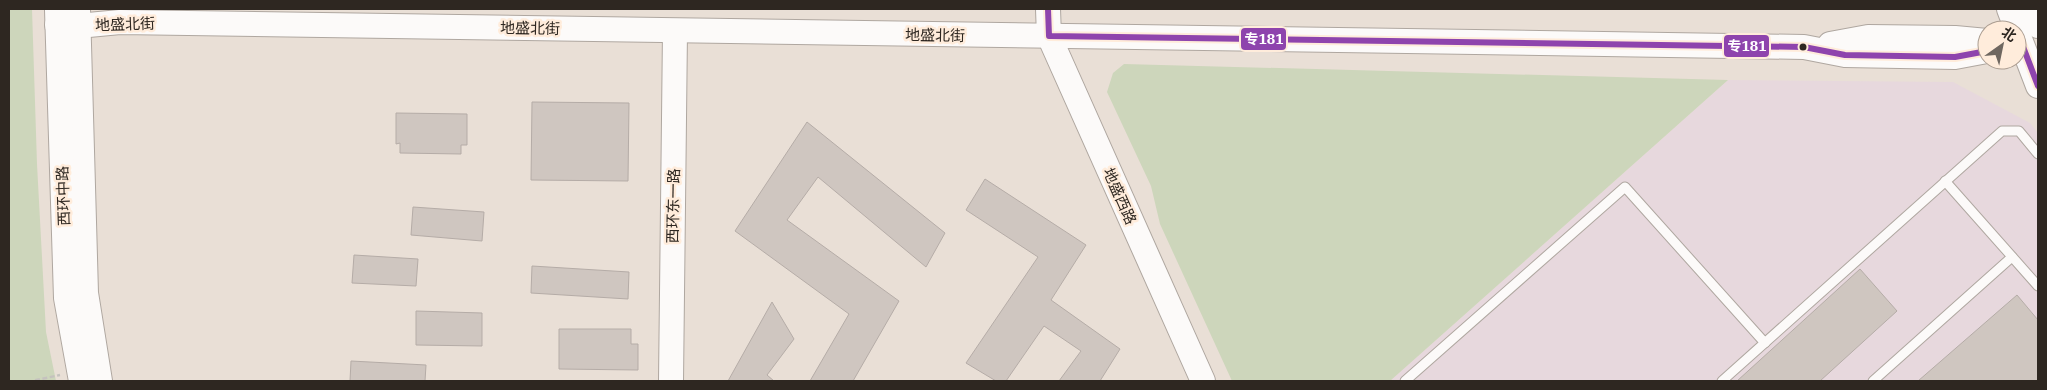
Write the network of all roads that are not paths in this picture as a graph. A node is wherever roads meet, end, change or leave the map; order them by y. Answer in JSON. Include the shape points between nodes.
{"nodes":[{"id":1,"x":1048,"y":9,"type":"edge"},
{"id":2,"x":2033,"y":9,"type":"edge"},
{"id":3,"x":68,"y":17,"type":"edge"},
{"id":4,"x":2038,"y":26,"type":"edge"},
{"id":5,"x":675,"y":31,"type":"junction"},
{"id":6,"x":1048,"y":36,"type":"junction"},
{"id":7,"x":1977,"y":40,"type":"edge"},
{"id":8,"x":1813,"y":48,"type":"junction"},
{"id":9,"x":1977,"y":53,"type":"edge"},
{"id":10,"x":2027,"y":56,"type":"edge"},
{"id":11,"x":2038,"y":86,"type":"edge"},
{"id":12,"x":2038,"y":154,"type":"edge"},
{"id":13,"x":1945,"y":181,"type":"junction"},
{"id":14,"x":2012,"y":257,"type":"junction"},
{"id":15,"x":2038,"y":286,"type":"edge"},
{"id":16,"x":1764,"y":343,"type":"junction"},
{"id":17,"x":87,"y":378,"type":"edge"},
{"id":18,"x":671,"y":381,"type":"edge"},
{"id":19,"x":1202,"y":381,"type":"edge"},
{"id":20,"x":1405,"y":381,"type":"edge"},
{"id":21,"x":1722,"y":381,"type":"edge"},
{"id":22,"x":1873,"y":381,"type":"edge"}],
"edges":[{"from":1,"to":6,"type":"street","name":"地盛西路"},
{"from":2,"to":4,"type":"street"},
{"from":3,"to":5,"type":"street","name":"地盛北街","via":[[120,22]]},
{"from":3,"to":17,"type":"street","name":"西环中路","via":[[86,293]]},
{"from":5,"to":6,"type":"street","name":"地盛北街"},
{"from":5,"to":18,"type":"street","name":"西环东一路"},
{"from":6,"to":8,"type":"street","name":"地盛北街"},
{"from":6,"to":19,"type":"street","name":"地盛西路"},
{"from":7,"to":8,"type":"street","name":"地盛北街","via":[[1868,37]]},
{"from":8,"to":9,"type":"street","name":"地盛北街","via":[[1845,55],[1954,57]]},
{"from":10,"to":11,"type":"street"},
{"from":12,"to":13,"type":"lane","via":[[2019,131],[2002,131]]},
{"from":13,"to":14,"type":"lane"},
{"from":13,"to":16,"type":"lane"},
{"from":14,"to":15,"type":"lane"},
{"from":14,"to":22,"type":"lane"},
{"from":16,"to":20,"type":"lane","via":[[1625,187]]},
{"from":16,"to":21,"type":"lane"}]}
